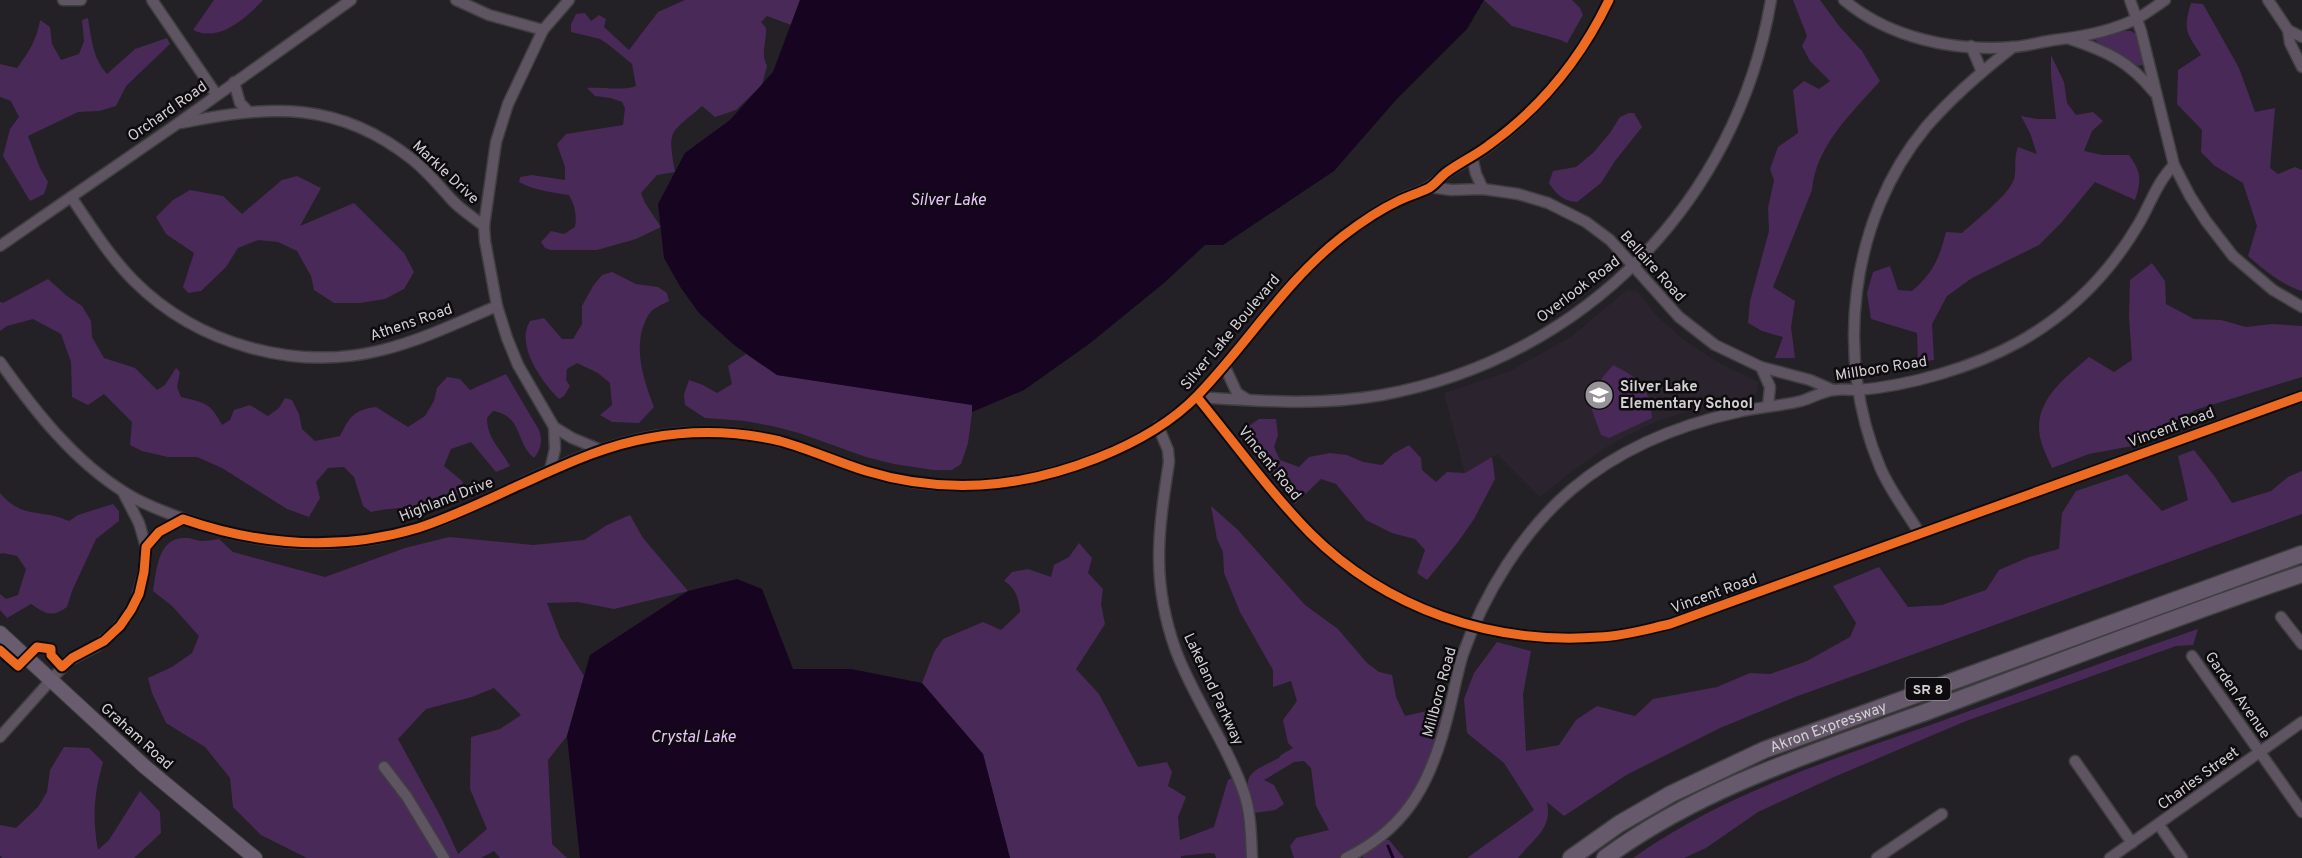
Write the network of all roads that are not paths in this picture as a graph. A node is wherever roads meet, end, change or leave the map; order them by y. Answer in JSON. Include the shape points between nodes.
{"nodes":[{"id":1,"x":63,"y":0,"type":"edge"},
{"id":2,"x":81,"y":0,"type":"edge"},
{"id":3,"x":152,"y":0,"type":"edge"},
{"id":4,"x":351,"y":0,"type":"edge"},
{"id":5,"x":456,"y":0,"type":"edge"},
{"id":6,"x":569,"y":0,"type":"edge"},
{"id":7,"x":1609,"y":0,"type":"edge"},
{"id":8,"x":1771,"y":0,"type":"edge"},
{"id":9,"x":1844,"y":0,"type":"edge"},
{"id":10,"x":2130,"y":0,"type":"edge"},
{"id":11,"x":2164,"y":0,"type":"edge"},
{"id":12,"x":2268,"y":0,"type":"edge"},
{"id":13,"x":2137,"y":18,"type":"junction"},
{"id":14,"x":543,"y":30,"type":"junction"},
{"id":15,"x":2288,"y":30,"type":"junction"},
{"id":16,"x":2302,"y":37,"type":"edge"},
{"id":17,"x":2069,"y":39,"type":"junction"},
{"id":18,"x":1971,"y":46,"type":"junction"},
{"id":19,"x":2013,"y":47,"type":"junction"},
{"id":20,"x":2302,"y":67,"type":"edge"},
{"id":21,"x":1982,"y":72,"type":"junction"},
{"id":22,"x":234,"y":82,"type":"junction"},
{"id":23,"x":216,"y":94,"type":"junction"},
{"id":24,"x":2158,"y":97,"type":"junction"},
{"id":25,"x":249,"y":111,"type":"junction"},
{"id":26,"x":176,"y":124,"type":"junction"},
{"id":27,"x":1472,"y":158,"type":"junction"},
{"id":28,"x":2174,"y":165,"type":"junction"},
{"id":29,"x":1430,"y":187,"type":"junction"},
{"id":30,"x":1482,"y":189,"type":"junction"},
{"id":31,"x":71,"y":197,"type":"junction"},
{"id":32,"x":484,"y":225,"type":"junction"},
{"id":33,"x":0,"y":246,"type":"edge"},
{"id":34,"x":1633,"y":266,"type":"junction"},
{"id":35,"x":497,"y":306,"type":"junction"},
{"id":36,"x":2302,"y":307,"type":"edge"},
{"id":37,"x":0,"y":362,"type":"edge"},
{"id":38,"x":1224,"y":365,"type":"junction"},
{"id":39,"x":1761,"y":367,"type":"junction"},
{"id":40,"x":1833,"y":390,"type":"junction"},
{"id":41,"x":1858,"y":390,"type":"junction"},
{"id":42,"x":1197,"y":396,"type":"junction"},
{"id":43,"x":2302,"y":396,"type":"edge"},
{"id":44,"x":1248,"y":400,"type":"junction"},
{"id":45,"x":1768,"y":406,"type":"junction"},
{"id":46,"x":1158,"y":426,"type":"junction"},
{"id":47,"x":554,"y":427,"type":"junction"},
{"id":48,"x":601,"y":450,"type":"junction"},
{"id":49,"x":573,"y":461,"type":"joint"},
{"id":50,"x":550,"y":471,"type":"junction"},
{"id":51,"x":123,"y":492,"type":"junction"},
{"id":52,"x":183,"y":519,"type":"junction"},
{"id":53,"x":1920,"y":534,"type":"junction"},
{"id":54,"x":146,"y":547,"type":"junction"},
{"id":55,"x":2302,"y":554,"type":"edge"},
{"id":56,"x":2302,"y":574,"type":"edge"},
{"id":57,"x":2281,"y":617,"type":"dead end"},
{"id":58,"x":1474,"y":627,"type":"junction"},
{"id":59,"x":0,"y":633,"type":"edge"},
{"id":60,"x":2302,"y":644,"type":"edge"},
{"id":61,"x":2192,"y":656,"type":"dead end"},
{"id":62,"x":52,"y":679,"type":"junction"},
{"id":63,"x":2302,"y":722,"type":"edge"},
{"id":64,"x":0,"y":736,"type":"edge"},
{"id":65,"x":2260,"y":752,"type":"junction"},
{"id":66,"x":2075,"y":761,"type":"dead end"},
{"id":67,"x":384,"y":767,"type":"dead end"},
{"id":68,"x":2302,"y":812,"type":"edge"},
{"id":69,"x":1942,"y":814,"type":"dead end"},
{"id":70,"x":2159,"y":825,"type":"junction"},
{"id":71,"x":2132,"y":843,"type":"junction"},
{"id":72,"x":1893,"y":853,"type":"edge"},
{"id":73,"x":255,"y":858,"type":"edge"},
{"id":74,"x":444,"y":858,"type":"edge"},
{"id":75,"x":1252,"y":858,"type":"edge"},
{"id":76,"x":1346,"y":858,"type":"edge"},
{"id":77,"x":1571,"y":858,"type":"edge"},
{"id":78,"x":1605,"y":858,"type":"edge"},
{"id":79,"x":1877,"y":858,"type":"edge"},
{"id":80,"x":2110,"y":858,"type":"edge"},
{"id":81,"x":2182,"y":858,"type":"edge"}],
"edges":[{"from":1,"to":2,"type":"street"},
{"from":3,"to":23,"type":"street"},
{"from":4,"to":22,"type":"street","name":"Orchard Road"},
{"from":5,"to":14,"type":"street","via":[[489,15]]},
{"from":6,"to":14,"type":"street"},
{"from":7,"to":27,"type":"street","name":"Silver Lake Boulevard","via":[[1576,57],[1551,89],[1520,121]]},
{"from":8,"to":34,"type":"street","name":"Overlook Road","via":[[1758,60],[1723,146],[1671,225]]},
{"from":9,"to":18,"type":"street","via":[[1901,33]]},
{"from":10,"to":13,"type":"street"},
{"from":11,"to":13,"type":"street"},
{"from":12,"to":15,"type":"street"},
{"from":13,"to":17,"type":"street"},
{"from":13,"to":24,"type":"street"},
{"from":14,"to":32,"type":"street","via":[[502,121],[490,172]]},
{"from":15,"to":16,"type":"street"},
{"from":15,"to":20,"type":"street"},
{"from":17,"to":19,"type":"street"},
{"from":17,"to":24,"type":"street","via":[[2103,50],[2126,64]]},
{"from":18,"to":19,"type":"street"},
{"from":18,"to":21,"type":"street"},
{"from":19,"to":21,"type":"street"},
{"from":21,"to":41,"type":"street","via":[[1917,139],[1875,219],[1864,250],[1856,298],[1854,356]]},
{"from":22,"to":23,"type":"street","name":"Orchard Road"},
{"from":22,"to":25,"type":"street","via":[[240,103]]},
{"from":23,"to":26,"type":"street","name":"Orchard Road"},
{"from":24,"to":28,"type":"street"},
{"from":25,"to":26,"type":"street","name":"Markle Drive"},
{"from":25,"to":32,"type":"street","name":"Markle Drive","via":[[312,113],[369,132],[415,162],[456,205]]},
{"from":26,"to":31,"type":"street","name":"Orchard Road"},
{"from":27,"to":29,"type":"street","name":"Silver Lake Boulevard"},
{"from":27,"to":30,"type":"street"},
{"from":28,"to":36,"type":"street","via":[[2206,221],[2233,256],[2255,276]]},
{"from":28,"to":41,"type":"street","name":"Millboro Road","via":[[2114,260],[2090,288],[2051,322],[1970,364]]},
{"from":29,"to":30,"type":"street","name":"Bellaire Road"},
{"from":29,"to":38,"type":"street","name":"Silver Lake Boulevard","via":[[1377,212],[1321,254]]},
{"from":30,"to":34,"type":"street","name":"Bellaire Road","via":[[1531,198],[1572,213],[1610,240]]},
{"from":31,"to":33,"type":"street","name":"Orchard Road"},
{"from":31,"to":35,"type":"street","name":"Athens Road","via":[[113,257],[153,297],[199,328],[256,350],[298,357],[370,353],[414,340]]},
{"from":32,"to":35,"type":"street"},
{"from":34,"to":39,"type":"street","name":"Bellaire Road","via":[[1673,312],[1702,336]]},
{"from":34,"to":44,"type":"street","name":"Overlook Road","via":[[1561,323],[1470,370],[1381,395],[1316,402]]},
{"from":35,"to":47,"type":"street","via":[[518,365]]},
{"from":37,"to":51,"type":"street","name":"Highland Drive","via":[[56,434]]},
{"from":38,"to":42,"type":"street","name":"Silver Lake Boulevard"},
{"from":38,"to":44,"type":"street","via":[[1238,393]]},
{"from":39,"to":40,"type":"street","name":"Bellaire Road"},
{"from":39,"to":45,"type":"street","via":[[1770,387]]},
{"from":40,"to":41,"type":"street","name":"Millboro Road"},
{"from":40,"to":45,"type":"street","name":"Millboro Road"},
{"from":41,"to":53,"type":"street","via":[[1881,469]]},
{"from":42,"to":44,"type":"street","name":"Overlook Road"},
{"from":42,"to":46,"type":"street","name":"Silver Lake Boulevard"},
{"from":42,"to":58,"type":"street","name":"Vincent Road","via":[[1290,512],[1332,553],[1390,593],[1443,618]]},
{"from":43,"to":53,"type":"street","name":"Vincent Road"},
{"from":45,"to":58,"type":"street","name":"Millboro Road","via":[[1714,417],[1671,432],[1593,472],[1554,506],[1521,547],[1488,596]]},
{"from":46,"to":48,"type":"street","name":"Silver Lake Boulevard","via":[[1077,465],[1033,478],[980,485],[888,477],[788,444],[737,434],[676,434]]},
{"from":46,"to":75,"type":"street","name":"Lakeland Parkway","via":[[1169,462],[1158,540],[1160,591],[1176,651],[1243,790]]},
{"from":47,"to":48,"type":"street"},
{"from":47,"to":50,"type":"street"},
{"from":48,"to":49,"type":"street","name":"Silver Lake Boulevard"},
{"from":49,"to":50,"type":"street","name":"Highland Drive"},
{"from":50,"to":52,"type":"street","name":"Highland Drive","via":[[441,520],[357,541],[265,541]]},
{"from":51,"to":52,"type":"street","name":"Highland Drive"},
{"from":51,"to":54,"type":"street"},
{"from":52,"to":54,"type":"street","via":[[159,532]]},
{"from":53,"to":58,"type":"street","name":"Vincent Road","via":[[1692,617],[1640,632],[1562,638],[1529,637]]},
{"from":54,"to":62,"type":"street","via":[[139,594],[126,618],[104,641],[68,662]]},
{"from":55,"to":77,"type":"highway","name":"Akron Expressway","number":"SR 8","via":[[1764,750],[1671,794]]},
{"from":56,"to":78,"type":"highway","name":"Akron Expressway","number":"SR 8","via":[[1772,768],[1683,809]]},
{"from":57,"to":60,"type":"street"},
{"from":58,"to":76,"type":"street","name":"Millboro Road","via":[[1440,744],[1422,790],[1393,825]]},
{"from":59,"to":62,"type":"main road","name":"Graham Road"},
{"from":61,"to":65,"type":"street","name":"Garden Avenue"},
{"from":62,"to":64,"type":"street"},
{"from":62,"to":73,"type":"main road","name":"Graham Road","via":[[144,766]]},
{"from":63,"to":65,"type":"street","name":"Charles Street"},
{"from":65,"to":68,"type":"street","name":"Garden Avenue"},
{"from":65,"to":70,"type":"street","name":"Charles Street"},
{"from":66,"to":71,"type":"street"},
{"from":67,"to":74,"type":"street"},
{"from":69,"to":72,"type":"street"},
{"from":70,"to":71,"type":"street","name":"Charles Street"},
{"from":70,"to":81,"type":"street"},
{"from":71,"to":80,"type":"street","name":"Charles Street"},
{"from":72,"to":79,"type":"street"}]}
